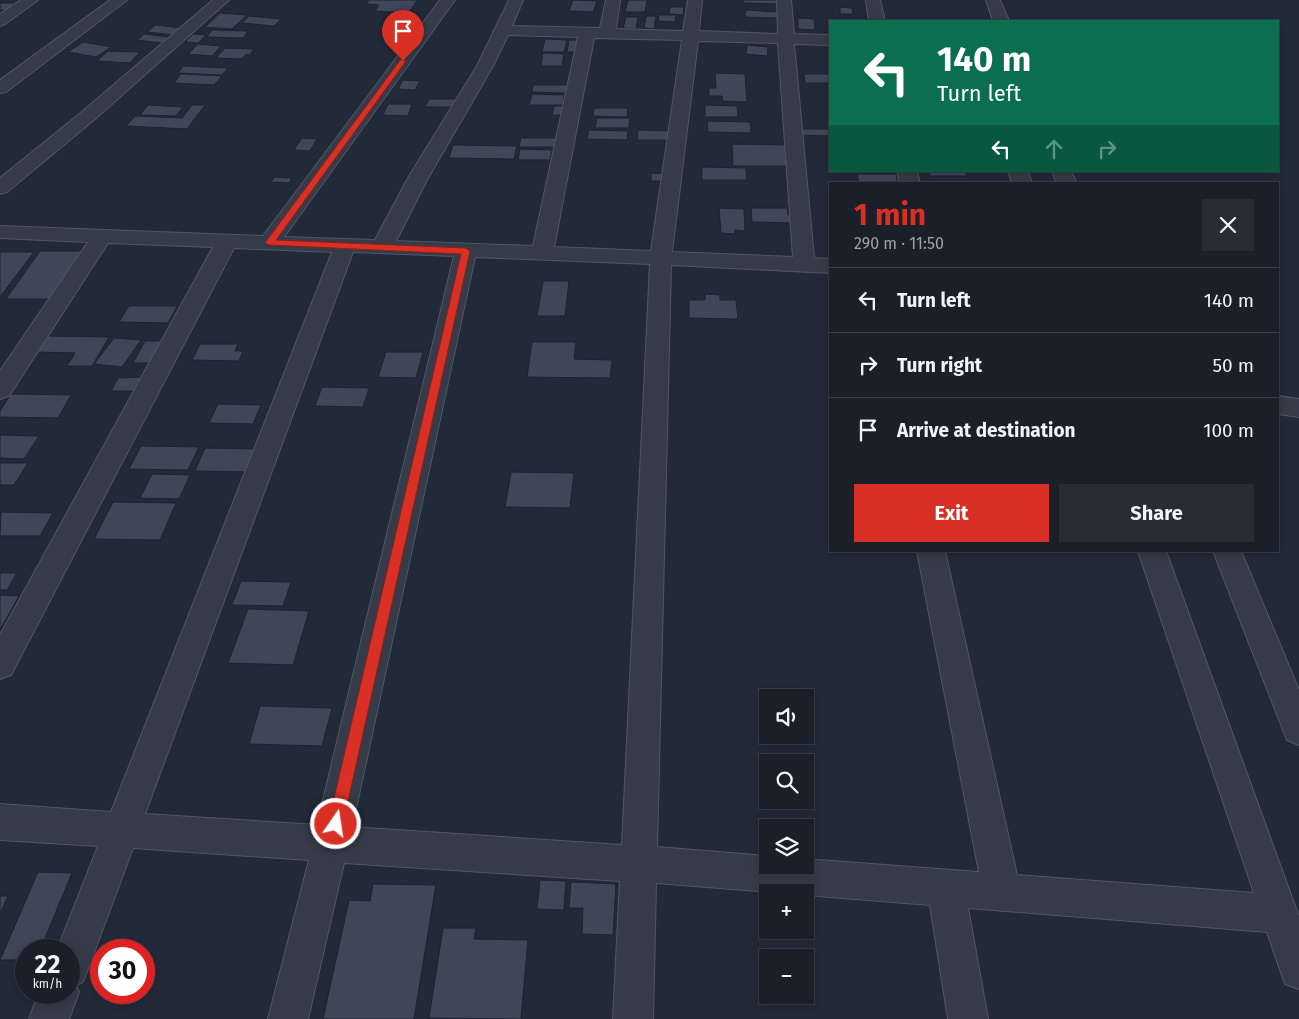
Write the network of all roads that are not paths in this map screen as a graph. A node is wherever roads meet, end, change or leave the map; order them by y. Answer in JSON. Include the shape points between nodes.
{"nodes":[{"id":1,"x":31,"y":0,"type":"edge"},
{"id":2,"x":120,"y":0,"type":"edge"},
{"id":3,"x":222,"y":0,"type":"edge"},
{"id":4,"x":448,"y":0,"type":"edge"},
{"id":5,"x":516,"y":0,"type":"edge"},
{"id":6,"x":612,"y":0,"type":"edge"},
{"id":7,"x":695,"y":0,"type":"edge"},
{"id":8,"x":784,"y":0,"type":"edge"},
{"id":9,"x":873,"y":0,"type":"edge"},
{"id":10,"x":993,"y":0,"type":"edge"},
{"id":11,"x":877,"y":20,"type":"edge"},
{"id":12,"x":1000,"y":20,"type":"edge"},
{"id":13,"x":0,"y":21,"type":"edge"},
{"id":14,"x":502,"y":30,"type":"junction"},
{"id":15,"x":587,"y":32,"type":"junction"},
{"id":16,"x":607,"y":33,"type":"junction"},
{"id":17,"x":691,"y":35,"type":"junction"},
{"id":18,"x":786,"y":38,"type":"junction"},
{"id":19,"x":829,"y":40,"type":"edge"},
{"id":20,"x":0,"y":88,"type":"edge"},
{"id":21,"x":0,"y":188,"type":"edge"},
{"id":22,"x":0,"y":232,"type":"edge"},
{"id":23,"x":102,"y":236,"type":"junction"},
{"id":24,"x":227,"y":241,"type":"junction"},
{"id":25,"x":269,"y":243,"type":"junction"},
{"id":26,"x":345,"y":246,"type":"junction"},
{"id":27,"x":382,"y":247,"type":"junction"},
{"id":28,"x":466,"y":251,"type":"junction"},
{"id":29,"x":542,"y":254,"type":"junction"},
{"id":30,"x":661,"y":258,"type":"junction"},
{"id":31,"x":804,"y":265,"type":"junction"},
{"id":32,"x":829,"y":266,"type":"edge"},
{"id":33,"x":0,"y":390,"type":"edge"},
{"id":34,"x":1279,"y":405,"type":"edge"},
{"id":35,"x":1299,"y":408,"type":"edge"},
{"id":36,"x":932,"y":552,"type":"edge"},
{"id":37,"x":1152,"y":552,"type":"edge"},
{"id":38,"x":1227,"y":552,"type":"edge"},
{"id":39,"x":0,"y":665,"type":"edge"},
{"id":40,"x":1299,"y":728,"type":"edge"},
{"id":41,"x":0,"y":822,"type":"edge"},
{"id":42,"x":122,"y":830,"type":"junction"},
{"id":43,"x":331,"y":843,"type":"junction"},
{"id":44,"x":639,"y":864,"type":"junction"},
{"id":45,"x":946,"y":888,"type":"junction"},
{"id":46,"x":1002,"y":892,"type":"junction"},
{"id":47,"x":1279,"y":914,"type":"junction"},
{"id":48,"x":80,"y":939,"type":"edge"},
{"id":49,"x":1299,"y":970,"type":"edge"},
{"id":50,"x":55,"y":1004,"type":"edge"},
{"id":51,"x":49,"y":1019,"type":"edge"},
{"id":52,"x":288,"y":1019,"type":"edge"},
{"id":53,"x":633,"y":1019,"type":"edge"},
{"id":54,"x":968,"y":1019,"type":"edge"}],
"edges":[{"from":1,"to":13,"type":"street"},
{"from":2,"to":20,"type":"street"},
{"from":3,"to":21,"type":"street"},
{"from":4,"to":25,"type":"street"},
{"from":5,"to":14,"type":"street"},
{"from":6,"to":16,"type":"street"},
{"from":7,"to":17,"type":"street"},
{"from":8,"to":18,"type":"street"},
{"from":9,"to":11,"type":"street"},
{"from":10,"to":12,"type":"street"},
{"from":14,"to":15,"type":"street"},
{"from":14,"to":27,"type":"street"},
{"from":15,"to":16,"type":"street"},
{"from":15,"to":29,"type":"street"},
{"from":16,"to":17,"type":"street"},
{"from":17,"to":18,"type":"street"},
{"from":17,"to":30,"type":"street"},
{"from":18,"to":19,"type":"street"},
{"from":18,"to":31,"type":"street"},
{"from":22,"to":23,"type":"street"},
{"from":23,"to":24,"type":"street"},
{"from":23,"to":33,"type":"street"},
{"from":24,"to":25,"type":"street"},
{"from":24,"to":39,"type":"street"},
{"from":25,"to":26,"type":"street"},
{"from":26,"to":27,"type":"street"},
{"from":26,"to":42,"type":"street"},
{"from":27,"to":28,"type":"street"},
{"from":28,"to":29,"type":"street"},
{"from":28,"to":43,"type":"street"},
{"from":29,"to":30,"type":"street"},
{"from":30,"to":31,"type":"street"},
{"from":30,"to":44,"type":"street"},
{"from":31,"to":32,"type":"street"},
{"from":34,"to":35,"type":"street"},
{"from":36,"to":46,"type":"street"},
{"from":37,"to":47,"type":"street"},
{"from":38,"to":40,"type":"street"},
{"from":41,"to":42,"type":"street"},
{"from":42,"to":43,"type":"street"},
{"from":42,"to":48,"type":"street"},
{"from":43,"to":44,"type":"street"},
{"from":43,"to":52,"type":"street"},
{"from":44,"to":45,"type":"street"},
{"from":44,"to":53,"type":"street"},
{"from":45,"to":46,"type":"street"},
{"from":45,"to":54,"type":"street"},
{"from":46,"to":47,"type":"street"},
{"from":47,"to":49,"type":"street"},
{"from":50,"to":51,"type":"street"}]}
